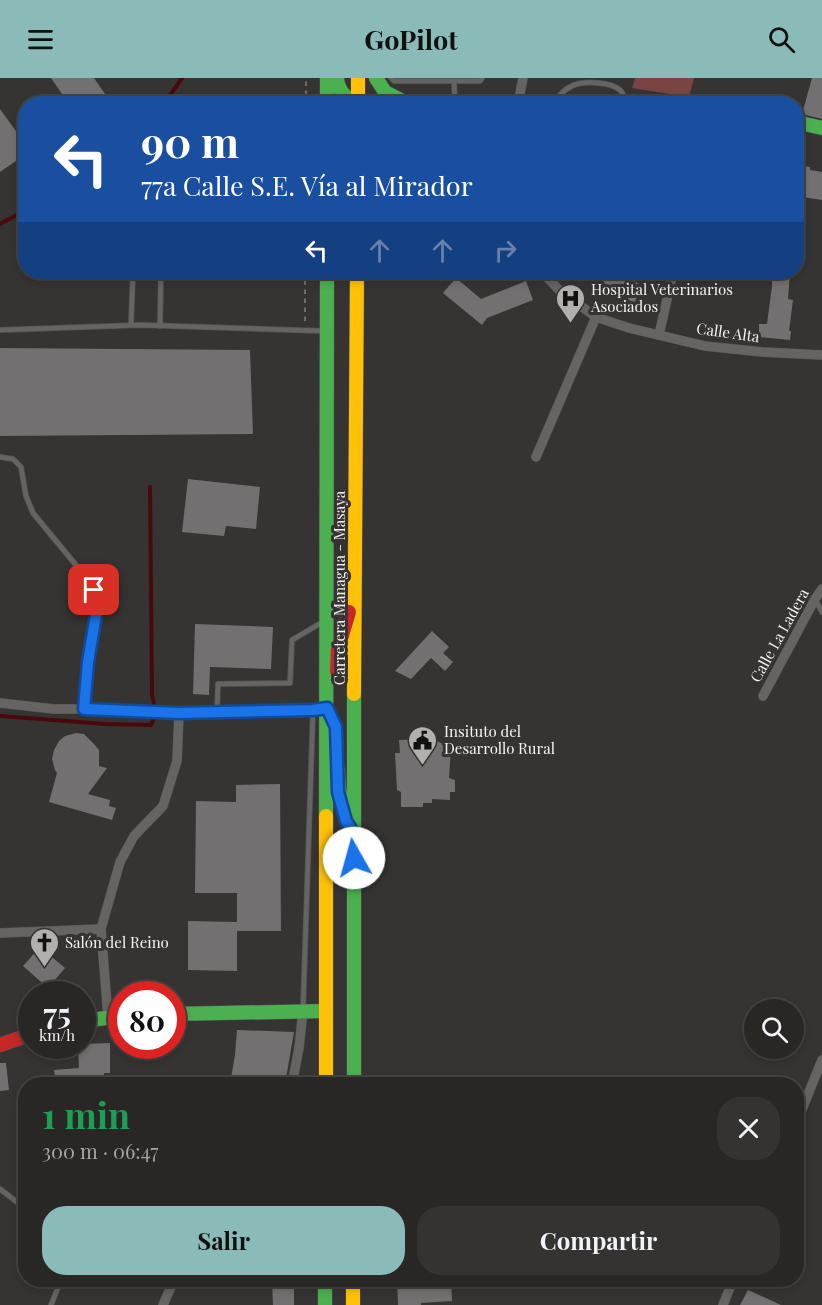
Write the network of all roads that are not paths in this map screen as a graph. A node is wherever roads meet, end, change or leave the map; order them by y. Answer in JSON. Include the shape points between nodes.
{"nodes":[{"id":1,"x":327,"y":78,"type":"edge"},
{"id":2,"x":337,"y":78,"type":"edge"},
{"id":3,"x":358,"y":78,"type":"edge"},
{"id":4,"x":376,"y":78,"type":"edge"},
{"id":5,"x":391,"y":78,"type":"edge"},
{"id":6,"x":482,"y":78,"type":"edge"},
{"id":7,"x":523,"y":78,"type":"edge"},
{"id":8,"x":454,"y":81,"type":"junction"},
{"id":9,"x":327,"y":96,"type":"edge"},
{"id":10,"x":345,"y":96,"type":"edge"},
{"id":11,"x":357,"y":96,"type":"edge"},
{"id":12,"x":393,"y":96,"type":"edge"},
{"id":13,"x":455,"y":96,"type":"edge"},
{"id":14,"x":520,"y":96,"type":"edge"},
{"id":15,"x":559,"y":96,"type":"edge"},
{"id":16,"x":624,"y":96,"type":"edge"},
{"id":17,"x":804,"y":124,"type":"edge"},
{"id":18,"x":822,"y":128,"type":"edge"},
{"id":19,"x":133,"y":279,"type":"edge"},
{"id":20,"x":161,"y":279,"type":"edge"},
{"id":21,"x":327,"y":279,"type":"edge"},
{"id":22,"x":357,"y":279,"type":"edge"},
{"id":23,"x":549,"y":279,"type":"edge"},
{"id":24,"x":671,"y":279,"type":"edge"},
{"id":25,"x":597,"y":317,"type":"junction"},
{"id":26,"x":131,"y":326,"type":"junction"},
{"id":27,"x":160,"y":326,"type":"junction"},
{"id":28,"x":0,"y":330,"type":"edge"},
{"id":29,"x":327,"y":331,"type":"junction"},
{"id":30,"x":659,"y":335,"type":"junction"},
{"id":31,"x":822,"y":356,"type":"edge"},
{"id":32,"x":536,"y":456,"type":"dead end"},
{"id":33,"x":0,"y":457,"type":"edge"},
{"id":34,"x":822,"y":589,"type":"edge"},
{"id":35,"x":354,"y":597,"type":"junction"},
{"id":36,"x":815,"y":599,"type":"junction"},
{"id":37,"x":822,"y":612,"type":"edge"},
{"id":38,"x":326,"y":620,"type":"junction"},
{"id":39,"x":763,"y":696,"type":"dead end"},
{"id":40,"x":0,"y":703,"type":"edge"},
{"id":41,"x":327,"y":708,"type":"junction"},
{"id":42,"x":84,"y":709,"type":"junction"},
{"id":43,"x":313,"y":710,"type":"junction"},
{"id":44,"x":217,"y":712,"type":"junction"},
{"id":45,"x":179,"y":713,"type":"junction"},
{"id":46,"x":354,"y":834,"type":"junction"},
{"id":47,"x":101,"y":929,"type":"junction"},
{"id":48,"x":0,"y":933,"type":"edge"},
{"id":49,"x":109,"y":981,"type":"edge"},
{"id":50,"x":303,"y":1011,"type":"junction"},
{"id":51,"x":326,"y":1011,"type":"junction"},
{"id":52,"x":186,"y":1014,"type":"edge"},
{"id":53,"x":18,"y":1039,"type":"edge"},
{"id":54,"x":0,"y":1045,"type":"edge"},
{"id":55,"x":822,"y":1060,"type":"edge"},
{"id":56,"x":293,"y":1077,"type":"edge"},
{"id":57,"x":326,"y":1077,"type":"edge"},
{"id":58,"x":354,"y":1077,"type":"edge"},
{"id":59,"x":804,"y":1104,"type":"edge"},
{"id":60,"x":0,"y":1189,"type":"edge"},
{"id":61,"x":18,"y":1203,"type":"edge"},
{"id":62,"x":58,"y":1287,"type":"edge"},
{"id":63,"x":171,"y":1287,"type":"edge"},
{"id":64,"x":325,"y":1287,"type":"edge"},
{"id":65,"x":353,"y":1287,"type":"edge"},
{"id":66,"x":730,"y":1287,"type":"edge"},
{"id":67,"x":51,"y":1305,"type":"edge"},
{"id":68,"x":163,"y":1305,"type":"edge"},
{"id":69,"x":325,"y":1305,"type":"edge"},
{"id":70,"x":353,"y":1305,"type":"edge"},
{"id":71,"x":723,"y":1305,"type":"edge"}],
"edges":[{"from":1,"to":9,"type":"main road"},
{"from":2,"to":10,"type":"main road"},
{"from":3,"to":11,"type":"main road"},
{"from":4,"to":12,"type":"main road"},
{"from":5,"to":8,"type":"lane"},
{"from":6,"to":8,"type":"lane"},
{"from":7,"to":14,"type":"street"},
{"from":8,"to":13,"type":"lane"},
{"from":15,"to":16,"type":"lane","via":[[582,82],[614,86]]},
{"from":17,"to":18,"type":"main road"},
{"from":19,"to":26,"type":"lane"},
{"from":20,"to":27,"type":"lane"},
{"from":21,"to":29,"type":"main road","name":"Carretera Managua - Masaya"},
{"from":22,"to":35,"type":"main road","name":"Carretera Managua - Masaya"},
{"from":23,"to":25,"type":"street","name":"Calle Alta"},
{"from":24,"to":30,"type":"street"},
{"from":25,"to":30,"type":"street","name":"Calle Alta"},
{"from":25,"to":32,"type":"street"},
{"from":26,"to":27,"type":"lane"},
{"from":26,"to":28,"type":"lane"},
{"from":27,"to":29,"type":"lane"},
{"from":29,"to":38,"type":"main road","name":"Carretera Managua - Masaya"},
{"from":30,"to":31,"type":"street","name":"Calle Alta","via":[[705,346]]},
{"from":33,"to":42,"type":"lane","via":[[13,459],[21,467],[33,513],[94,590],[98,603]]},
{"from":34,"to":36,"type":"street","name":"Calle La Ladera"},
{"from":35,"to":41,"type":"main road","via":[[338,649],[336,698]]},
{"from":35,"to":46,"type":"main road","name":"Carretera Managua - Masaya"},
{"from":36,"to":37,"type":"lane"},
{"from":36,"to":39,"type":"street","name":"Calle La Ladera"},
{"from":38,"to":41,"type":"main road","name":"Carretera Managua - Masaya"},
{"from":38,"to":44,"type":"lane","via":[[292,640],[290,683],[218,684]]},
{"from":40,"to":42,"type":"street"},
{"from":41,"to":43,"type":"street"},
{"from":41,"to":46,"type":"main road","via":[[336,727],[338,792]]},
{"from":41,"to":51,"type":"main road","name":"Carretera Managua - Masaya"},
{"from":42,"to":45,"type":"street"},
{"from":43,"to":44,"type":"street"},
{"from":43,"to":50,"type":"lane"},
{"from":44,"to":45,"type":"street"},
{"from":45,"to":47,"type":"street","via":[[177,761],[163,806],[134,836],[120,862]]},
{"from":46,"to":58,"type":"main road","name":"Carretera Managua - Masaya"},
{"from":47,"to":48,"type":"street"},
{"from":47,"to":49,"type":"street"},
{"from":50,"to":51,"type":"main road"},
{"from":50,"to":52,"type":"main road"},
{"from":50,"to":56,"type":"street"},
{"from":51,"to":57,"type":"main road","name":"Carretera Managua - Masaya"},
{"from":53,"to":54,"type":"main road"},
{"from":55,"to":59,"type":"street"},
{"from":60,"to":61,"type":"lane"},
{"from":62,"to":67,"type":"lane"},
{"from":63,"to":68,"type":"street"},
{"from":64,"to":69,"type":"main road"},
{"from":65,"to":70,"type":"main road"},
{"from":66,"to":71,"type":"street"}]}
